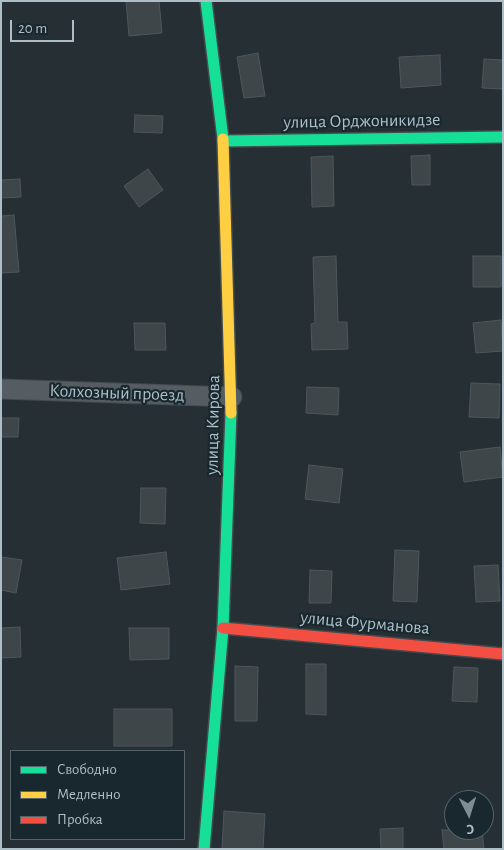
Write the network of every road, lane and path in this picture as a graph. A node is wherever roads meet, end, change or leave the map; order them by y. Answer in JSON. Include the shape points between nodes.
{"nodes":[{"id":1,"x":206,"y":1,"type":"edge"},
{"id":2,"x":503,"y":137,"type":"edge"},
{"id":3,"x":223,"y":141,"type":"junction"},
{"id":4,"x":1,"y":390,"type":"edge"},
{"id":5,"x":232,"y":397,"type":"junction"},
{"id":6,"x":223,"y":628,"type":"junction"},
{"id":7,"x":503,"y":654,"type":"edge"},
{"id":8,"x":204,"y":849,"type":"edge"}],
"edges":[{"from":1,"to":3,"type":"street","name":"улица Кирова"},
{"from":2,"to":3,"type":"street","name":"улица Орджоникидзе"},
{"from":3,"to":5,"type":"street","name":"улица Кирова"},
{"from":4,"to":5,"type":"street","name":"Колхозный проезд"},
{"from":5,"to":6,"type":"street","name":"улица Кирова"},
{"from":6,"to":7,"type":"street","name":"улица Фурманова"},
{"from":6,"to":8,"type":"street","name":"улица Кирова"}]}
